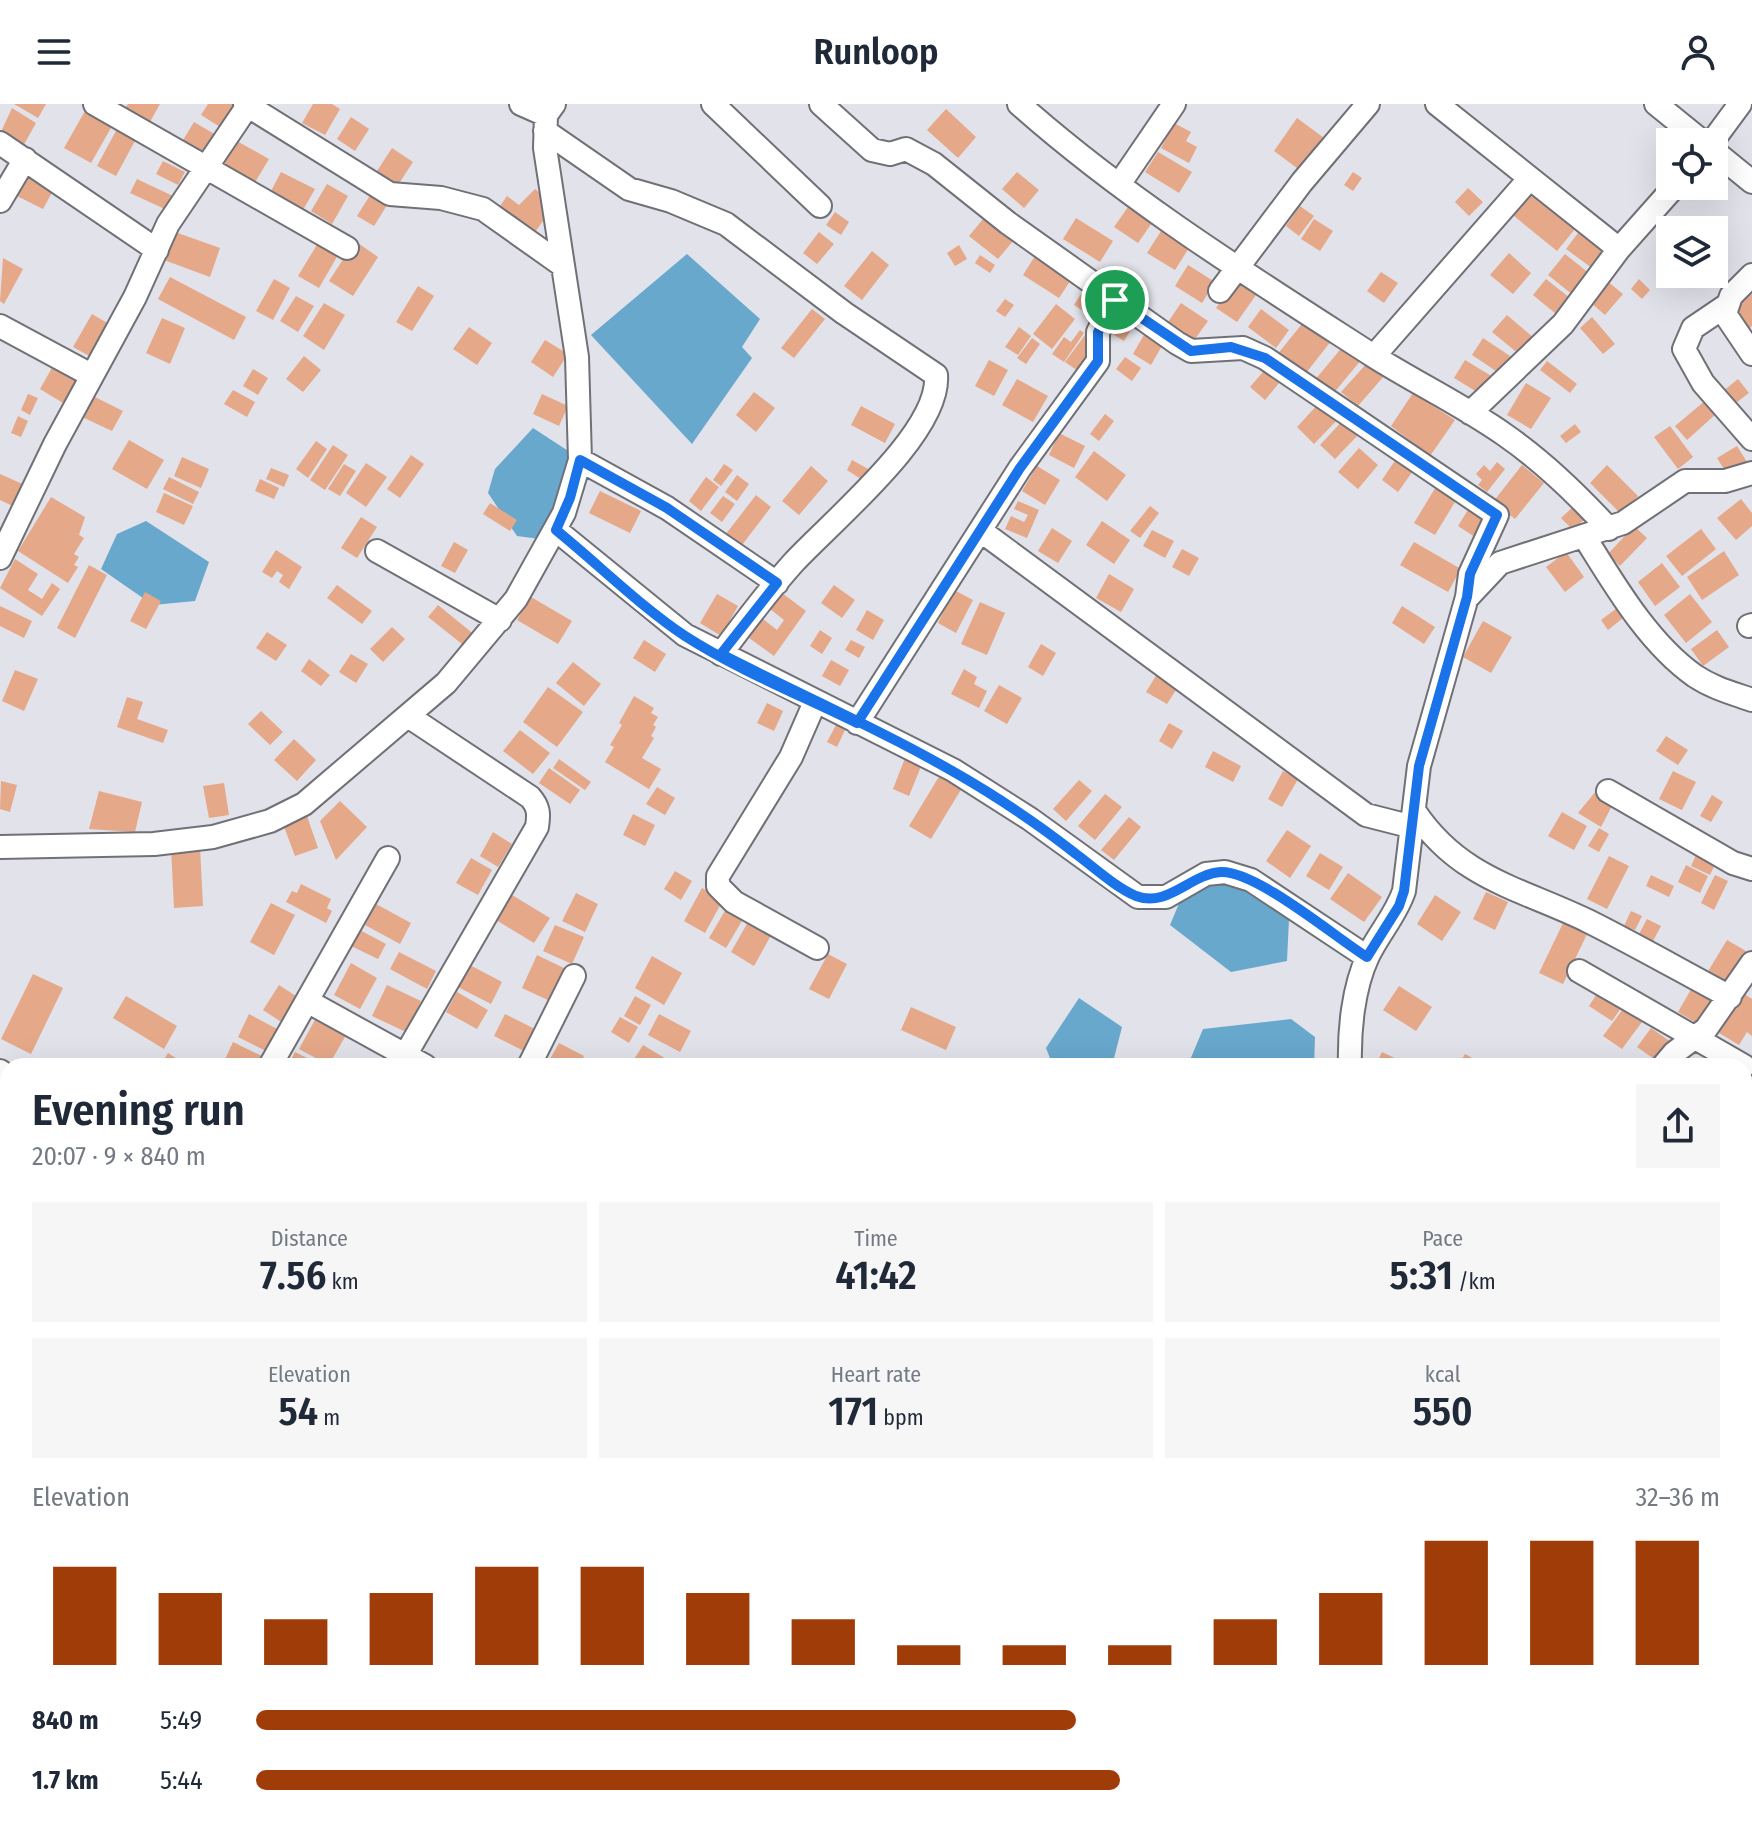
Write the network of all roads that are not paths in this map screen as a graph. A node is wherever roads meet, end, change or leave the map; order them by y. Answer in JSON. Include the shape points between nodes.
{"nodes":[{"id":1,"x":95,"y":104,"type":"edge"},
{"id":2,"x":521,"y":104,"type":"edge"},
{"id":3,"x":713,"y":104,"type":"edge"},
{"id":4,"x":821,"y":104,"type":"edge"},
{"id":5,"x":1174,"y":104,"type":"edge"},
{"id":6,"x":1368,"y":104,"type":"edge"},
{"id":7,"x":1437,"y":104,"type":"edge"},
{"id":8,"x":1656,"y":104,"type":"edge"},
{"id":9,"x":1740,"y":104,"type":"edge"},
{"id":10,"x":247,"y":105,"type":"edge"},
{"id":11,"x":1033,"y":109,"type":"edge"},
{"id":12,"x":548,"y":117,"type":"edge"},
{"id":13,"x":1686,"y":128,"type":"edge"},
{"id":14,"x":1722,"y":128,"type":"edge"},
{"id":15,"x":0,"y":143,"type":"edge"},
{"id":16,"x":25,"y":159,"type":"junction"},
{"id":17,"x":1728,"y":162,"type":"edge"},
{"id":18,"x":206,"y":168,"type":"junction"},
{"id":19,"x":1530,"y":178,"type":"junction"},
{"id":20,"x":1752,"y":182,"type":"edge"},
{"id":21,"x":1120,"y":183,"type":"junction"},
{"id":22,"x":1663,"y":200,"type":"edge"},
{"id":23,"x":0,"y":201,"type":"edge"},
{"id":24,"x":820,"y":206,"type":"dead end"},
{"id":25,"x":347,"y":248,"type":"dead end"},
{"id":26,"x":1619,"y":249,"type":"junction"},
{"id":27,"x":157,"y":250,"type":"junction"},
{"id":28,"x":562,"y":265,"type":"junction"},
{"id":29,"x":1237,"y":266,"type":"junction"},
{"id":30,"x":1752,"y":275,"type":"edge"},
{"id":31,"x":1220,"y":291,"type":"dead end"},
{"id":32,"x":1115,"y":300,"type":"junction"},
{"id":33,"x":1727,"y":305,"type":"junction"},
{"id":34,"x":0,"y":326,"type":"edge"},
{"id":35,"x":1752,"y":354,"type":"edge"},
{"id":36,"x":1374,"y":356,"type":"junction"},
{"id":37,"x":91,"y":375,"type":"junction"},
{"id":38,"x":1470,"y":413,"type":"junction"},
{"id":39,"x":1752,"y":439,"type":"edge"},
{"id":40,"x":580,"y":460,"type":"junction"},
{"id":41,"x":1752,"y":473,"type":"edge"},
{"id":42,"x":1609,"y":529,"type":"junction"},
{"id":43,"x":556,"y":530,"type":"junction"},
{"id":44,"x":981,"y":531,"type":"junction"},
{"id":45,"x":1584,"y":536,"type":"junction"},
{"id":46,"x":377,"y":551,"type":"dead end"},
{"id":47,"x":0,"y":558,"type":"edge"},
{"id":48,"x":777,"y":583,"type":"junction"},
{"id":49,"x":1467,"y":597,"type":"junction"},
{"id":50,"x":500,"y":620,"type":"junction"},
{"id":51,"x":721,"y":654,"type":"junction"},
{"id":52,"x":1752,"y":700,"type":"edge"},
{"id":53,"x":815,"y":702,"type":"junction"},
{"id":54,"x":408,"y":716,"type":"junction"},
{"id":55,"x":857,"y":723,"type":"junction"},
{"id":56,"x":1608,"y":791,"type":"dead end"},
{"id":57,"x":1414,"y":819,"type":"junction"},
{"id":58,"x":0,"y":847,"type":"edge"},
{"id":59,"x":388,"y":858,"type":"dead end"},
{"id":60,"x":1752,"y":869,"type":"edge"},
{"id":61,"x":817,"y":948,"type":"dead end"},
{"id":62,"x":1367,"y":957,"type":"junction"},
{"id":63,"x":1752,"y":963,"type":"edge"},
{"id":64,"x":1579,"y":971,"type":"dead end"},
{"id":65,"x":574,"y":976,"type":"dead end"},
{"id":66,"x":1730,"y":997,"type":"junction"},
{"id":67,"x":307,"y":1001,"type":"junction"},
{"id":68,"x":1695,"y":1037,"type":"junction"},
{"id":69,"x":275,"y":1058,"type":"edge"},
{"id":70,"x":397,"y":1058,"type":"edge"},
{"id":71,"x":404,"y":1058,"type":"edge"},
{"id":72,"x":533,"y":1058,"type":"edge"},
{"id":73,"x":1350,"y":1058,"type":"edge"},
{"id":74,"x":1672,"y":1058,"type":"edge"},
{"id":75,"x":1730,"y":1058,"type":"edge"}],
"edges":[{"from":1,"to":18,"type":"street"},
{"from":2,"to":12,"type":"street"},
{"from":3,"to":24,"type":"street"},
{"from":4,"to":32,"type":"street","via":[[872,150],[890,154],[906,149],[921,155]]},
{"from":5,"to":21,"type":"street"},
{"from":6,"to":29,"type":"street"},
{"from":7,"to":19,"type":"street"},
{"from":8,"to":13,"type":"street"},
{"from":9,"to":14,"type":"street"},
{"from":10,"to":18,"type":"street"},
{"from":10,"to":28,"type":"street","via":[[390,194],[441,198],[483,209]]},
{"from":11,"to":21,"type":"street"},
{"from":12,"to":28,"type":"street"},
{"from":12,"to":48,"type":"street","via":[[629,189],[726,224],[936,375],[937,392],[915,433]]},
{"from":15,"to":16,"type":"street"},
{"from":16,"to":23,"type":"street"},
{"from":16,"to":27,"type":"street"},
{"from":17,"to":20,"type":"street"},
{"from":18,"to":25,"type":"street"},
{"from":18,"to":27,"type":"street","via":[[184,197]]},
{"from":19,"to":26,"type":"street"},
{"from":19,"to":36,"type":"street"},
{"from":21,"to":29,"type":"street"},
{"from":22,"to":26,"type":"street"},
{"from":26,"to":38,"type":"street","via":[[1556,332]]},
{"from":27,"to":37,"type":"street"},
{"from":28,"to":40,"type":"street","via":[[577,357]]},
{"from":29,"to":31,"type":"street"},
{"from":29,"to":36,"type":"street"},
{"from":30,"to":33,"type":"street"},
{"from":32,"to":44,"type":"street","via":[[1098,332],[1098,361]]},
{"from":32,"to":49,"type":"street","via":[[1191,351],[1231,347],[1265,358],[1497,515],[1470,574]]},
{"from":33,"to":35,"type":"street","via":[[1727,322]]},
{"from":33,"to":39,"type":"street","via":[[1693,328],[1684,349],[1703,383]]},
{"from":34,"to":37,"type":"street"},
{"from":36,"to":38,"type":"street"},
{"from":37,"to":47,"type":"street"},
{"from":38,"to":42,"type":"street","via":[[1544,464]]},
{"from":40,"to":43,"type":"street"},
{"from":40,"to":48,"type":"street","via":[[667,508]]},
{"from":41,"to":42,"type":"street","via":[[1725,481],[1685,481]]},
{"from":42,"to":45,"type":"street"},
{"from":43,"to":50,"type":"street"},
{"from":43,"to":51,"type":"street","via":[[685,635]]},
{"from":44,"to":55,"type":"street"},
{"from":44,"to":57,"type":"street","via":[[1359,810],[1386,822]]},
{"from":45,"to":49,"type":"street","via":[[1500,563]]},
{"from":45,"to":52,"type":"street","via":[[1624,596],[1678,661],[1711,685]]},
{"from":46,"to":50,"type":"street"},
{"from":48,"to":51,"type":"street"},
{"from":49,"to":57,"type":"street","via":[[1419,766]]},
{"from":50,"to":54,"type":"street","via":[[474,653]]},
{"from":51,"to":53,"type":"street"},
{"from":53,"to":55,"type":"street"},
{"from":53,"to":61,"type":"street","via":[[791,757],[718,876],[718,886],[734,902]]},
{"from":54,"to":58,"type":"street","via":[[304,804],[270,821],[213,837],[154,844]]},
{"from":54,"to":71,"type":"street","via":[[530,797],[539,816]]},
{"from":55,"to":62,"type":"street","via":[[979,786],[1138,897],[1166,897],[1206,874],[1225,872],[1251,880]]},
{"from":56,"to":60,"type":"street"},
{"from":57,"to":62,"type":"street","via":[[1399,906]]},
{"from":57,"to":66,"type":"street","via":[[1466,867],[1587,921]]},
{"from":59,"to":67,"type":"street"},
{"from":62,"to":73,"type":"street"},
{"from":63,"to":66,"type":"street"},
{"from":64,"to":68,"type":"street"},
{"from":65,"to":72,"type":"street"},
{"from":66,"to":68,"type":"street"},
{"from":67,"to":69,"type":"street"},
{"from":67,"to":70,"type":"street"},
{"from":68,"to":74,"type":"street"},
{"from":68,"to":75,"type":"street"}]}
